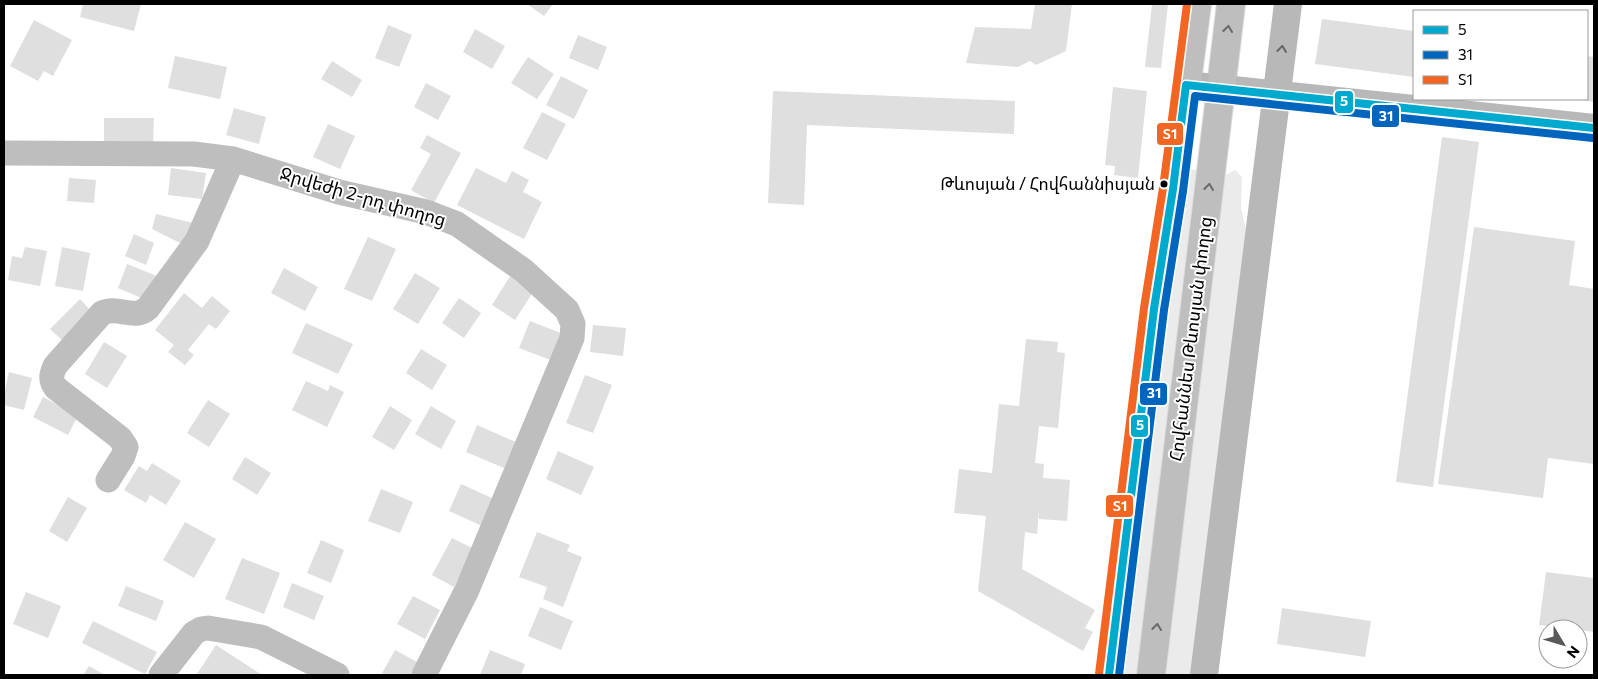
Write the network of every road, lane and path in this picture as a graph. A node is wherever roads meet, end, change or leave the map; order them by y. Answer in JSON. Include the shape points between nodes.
{"nodes":[{"id":1,"x":1197,"y":4,"type":"edge"},
{"id":2,"x":1231,"y":4,"type":"edge"},
{"id":3,"x":1288,"y":4,"type":"edge"},
{"id":4,"x":1186,"y":85,"type":"junction"},
{"id":5,"x":1221,"y":89,"type":"junction"},
{"id":6,"x":1276,"y":94,"type":"junction"},
{"id":7,"x":1594,"y":128,"type":"edge"},
{"id":8,"x":4,"y":153,"type":"edge"},
{"id":9,"x":233,"y":159,"type":"junction"},
{"id":10,"x":108,"y":480,"type":"dead end"},
{"id":11,"x":161,"y":675,"type":"edge"},
{"id":12,"x":337,"y":675,"type":"edge"},
{"id":13,"x":424,"y":675,"type":"edge"},
{"id":14,"x":1109,"y":675,"type":"edge"},
{"id":15,"x":1152,"y":675,"type":"edge"},
{"id":16,"x":1204,"y":675,"type":"edge"}],
"edges":[{"from":1,"to":4,"type":"main road"},
{"from":5,"to":2,"type":"main road","name":"Հովհաննես Թևոսյան փողոց","one_way":true},
{"from":6,"to":3,"type":"street","one_way":true},
{"from":4,"to":5,"type":"street"},
{"from":4,"to":14,"type":"main road","via":[[1154,309]]},
{"from":5,"to":6,"type":"street"},
{"from":15,"to":5,"type":"main road","name":"Հովհաննես Թևոսյան փողոց","one_way":true},
{"from":6,"to":7,"type":"street"},
{"from":6,"to":16,"type":"street"},
{"from":8,"to":9,"type":"street","name":"Ջրվեժի 2-րդ փողոց","via":[[194,154]]},
{"from":9,"to":10,"type":"street","via":[[197,241],[148,308],[136,314],[112,310],[102,313],[52,373],[51,382],[56,388],[120,438],[126,447]]},
{"from":9,"to":13,"type":"street","name":"Ջրվեժի 2-րդ փողոց","via":[[339,192],[426,212],[458,224],[522,270],[566,310],[573,324],[572,338],[467,590]]},
{"from":11,"to":12,"type":"street","via":[[194,634],[208,628],[261,637]]}]}
